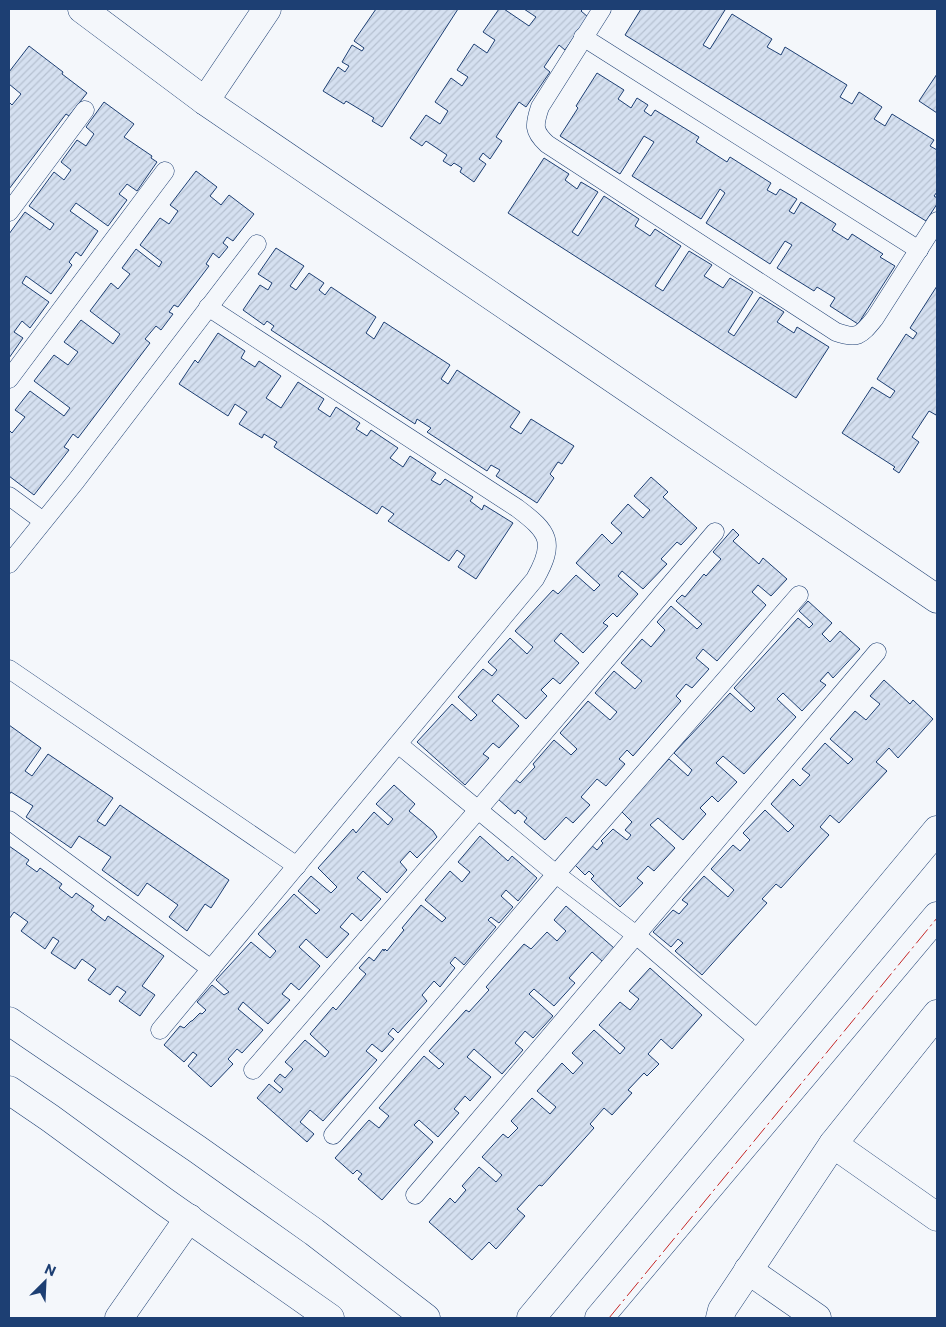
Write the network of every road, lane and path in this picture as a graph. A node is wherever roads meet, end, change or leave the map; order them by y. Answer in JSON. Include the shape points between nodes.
{"nodes":[{"id":1,"x":82,"y":9,"type":"edge"},
{"id":2,"x":267,"y":9,"type":"edge"},
{"id":3,"x":602,"y":9,"type":"edge"},
{"id":4,"x":584,"y":38,"type":"junction"},
{"id":5,"x":205,"y":101,"type":"junction"},
{"id":6,"x":85,"y":110,"type":"dead end"},
{"id":7,"x":165,"y":171,"type":"dead end"},
{"id":8,"x":9,"y":212,"type":"edge"},
{"id":9,"x":937,"y":221,"type":"edge"},
{"id":10,"x":257,"y":244,"type":"dead end"},
{"id":11,"x":919,"y":250,"type":"junction"},
{"id":12,"x":208,"y":307,"type":"junction"},
{"id":13,"x":9,"y":380,"type":"edge"},
{"id":14,"x":9,"y":496,"type":"edge"},
{"id":15,"x":43,"y":521,"type":"junction"},
{"id":16,"x":715,"y":532,"type":"dead end"},
{"id":17,"x":9,"y":564,"type":"edge"},
{"id":18,"x":799,"y":595,"type":"dead end"},
{"id":19,"x":937,"y":600,"type":"edge"},
{"id":20,"x":878,"y":652,"type":"dead end"},
{"id":21,"x":9,"y":669,"type":"edge"},
{"id":22,"x":398,"y":744,"type":"junction"},
{"id":23,"x":478,"y":810,"type":"junction"},
{"id":24,"x":9,"y":820,"type":"edge"},
{"id":25,"x":937,"y":830,"type":"edge"},
{"id":26,"x":297,"y":866,"type":"junction"},
{"id":27,"x":556,"y":874,"type":"junction"},
{"id":28,"x":937,"y":916,"type":"edge"},
{"id":29,"x":636,"y":935,"type":"junction"},
{"id":30,"x":211,"y":969,"type":"junction"},
{"id":31,"x":937,"y":1014,"type":"edge"},
{"id":32,"x":9,"y":1021,"type":"edge"},
{"id":33,"x":160,"y":1030,"type":"dead end"},
{"id":34,"x":761,"y":1042,"type":"junction"},
{"id":35,"x":254,"y":1070,"type":"dead end"},
{"id":36,"x":9,"y":1090,"type":"edge"},
{"id":37,"x":333,"y":1135,"type":"dead end"},
{"id":38,"x":833,"y":1144,"type":"junction"},
{"id":39,"x":415,"y":1195,"type":"dead end"},
{"id":40,"x":189,"y":1218,"type":"junction"},
{"id":41,"x":937,"y":1218,"type":"edge"},
{"id":42,"x":748,"y":1270,"type":"junction"},
{"id":43,"x":119,"y":1318,"type":"edge"},
{"id":44,"x":330,"y":1318,"type":"edge"},
{"id":45,"x":426,"y":1318,"type":"edge"},
{"id":46,"x":531,"y":1318,"type":"edge"},
{"id":47,"x":599,"y":1318,"type":"edge"},
{"id":48,"x":720,"y":1318,"type":"edge"},
{"id":49,"x":816,"y":1318,"type":"edge"}],
"edges":[{"from":1,"to":5,"type":"street"},
{"from":2,"to":5,"type":"street"},
{"from":3,"to":4,"type":"lane"},
{"from":4,"to":11,"type":"lane"},
{"from":4,"to":11,"type":"lane","via":[[540,107],[535,120],[539,137],[836,332],[856,336],[863,332]]},
{"from":5,"to":19,"type":"street"},
{"from":6,"to":8,"type":"lane"},
{"from":7,"to":13,"type":"lane"},
{"from":9,"to":11,"type":"lane"},
{"from":10,"to":12,"type":"lane"},
{"from":12,"to":15,"type":"lane"},
{"from":12,"to":22,"type":"lane","via":[[517,508],[543,530],[548,545],[535,579]]},
{"from":14,"to":15,"type":"lane"},
{"from":15,"to":17,"type":"lane"},
{"from":16,"to":23,"type":"lane"},
{"from":18,"to":27,"type":"lane"},
{"from":20,"to":29,"type":"lane"},
{"from":21,"to":26,"type":"lane"},
{"from":22,"to":23,"type":"lane"},
{"from":22,"to":26,"type":"lane"},
{"from":23,"to":27,"type":"lane"},
{"from":23,"to":35,"type":"lane"},
{"from":24,"to":30,"type":"lane"},
{"from":25,"to":34,"type":"street"},
{"from":26,"to":30,"type":"lane"},
{"from":27,"to":29,"type":"lane"},
{"from":27,"to":37,"type":"lane"},
{"from":28,"to":47,"type":"street"},
{"from":29,"to":34,"type":"lane"},
{"from":29,"to":39,"type":"lane"},
{"from":30,"to":33,"type":"lane"},
{"from":31,"to":38,"type":"street"},
{"from":32,"to":45,"type":"street","via":[[314,1232]]},
{"from":34,"to":46,"type":"street"},
{"from":36,"to":40,"type":"street"},
{"from":38,"to":41,"type":"street"},
{"from":38,"to":42,"type":"street"},
{"from":40,"to":43,"type":"street"},
{"from":40,"to":44,"type":"street"},
{"from":42,"to":48,"type":"street"},
{"from":42,"to":49,"type":"street"}]}
